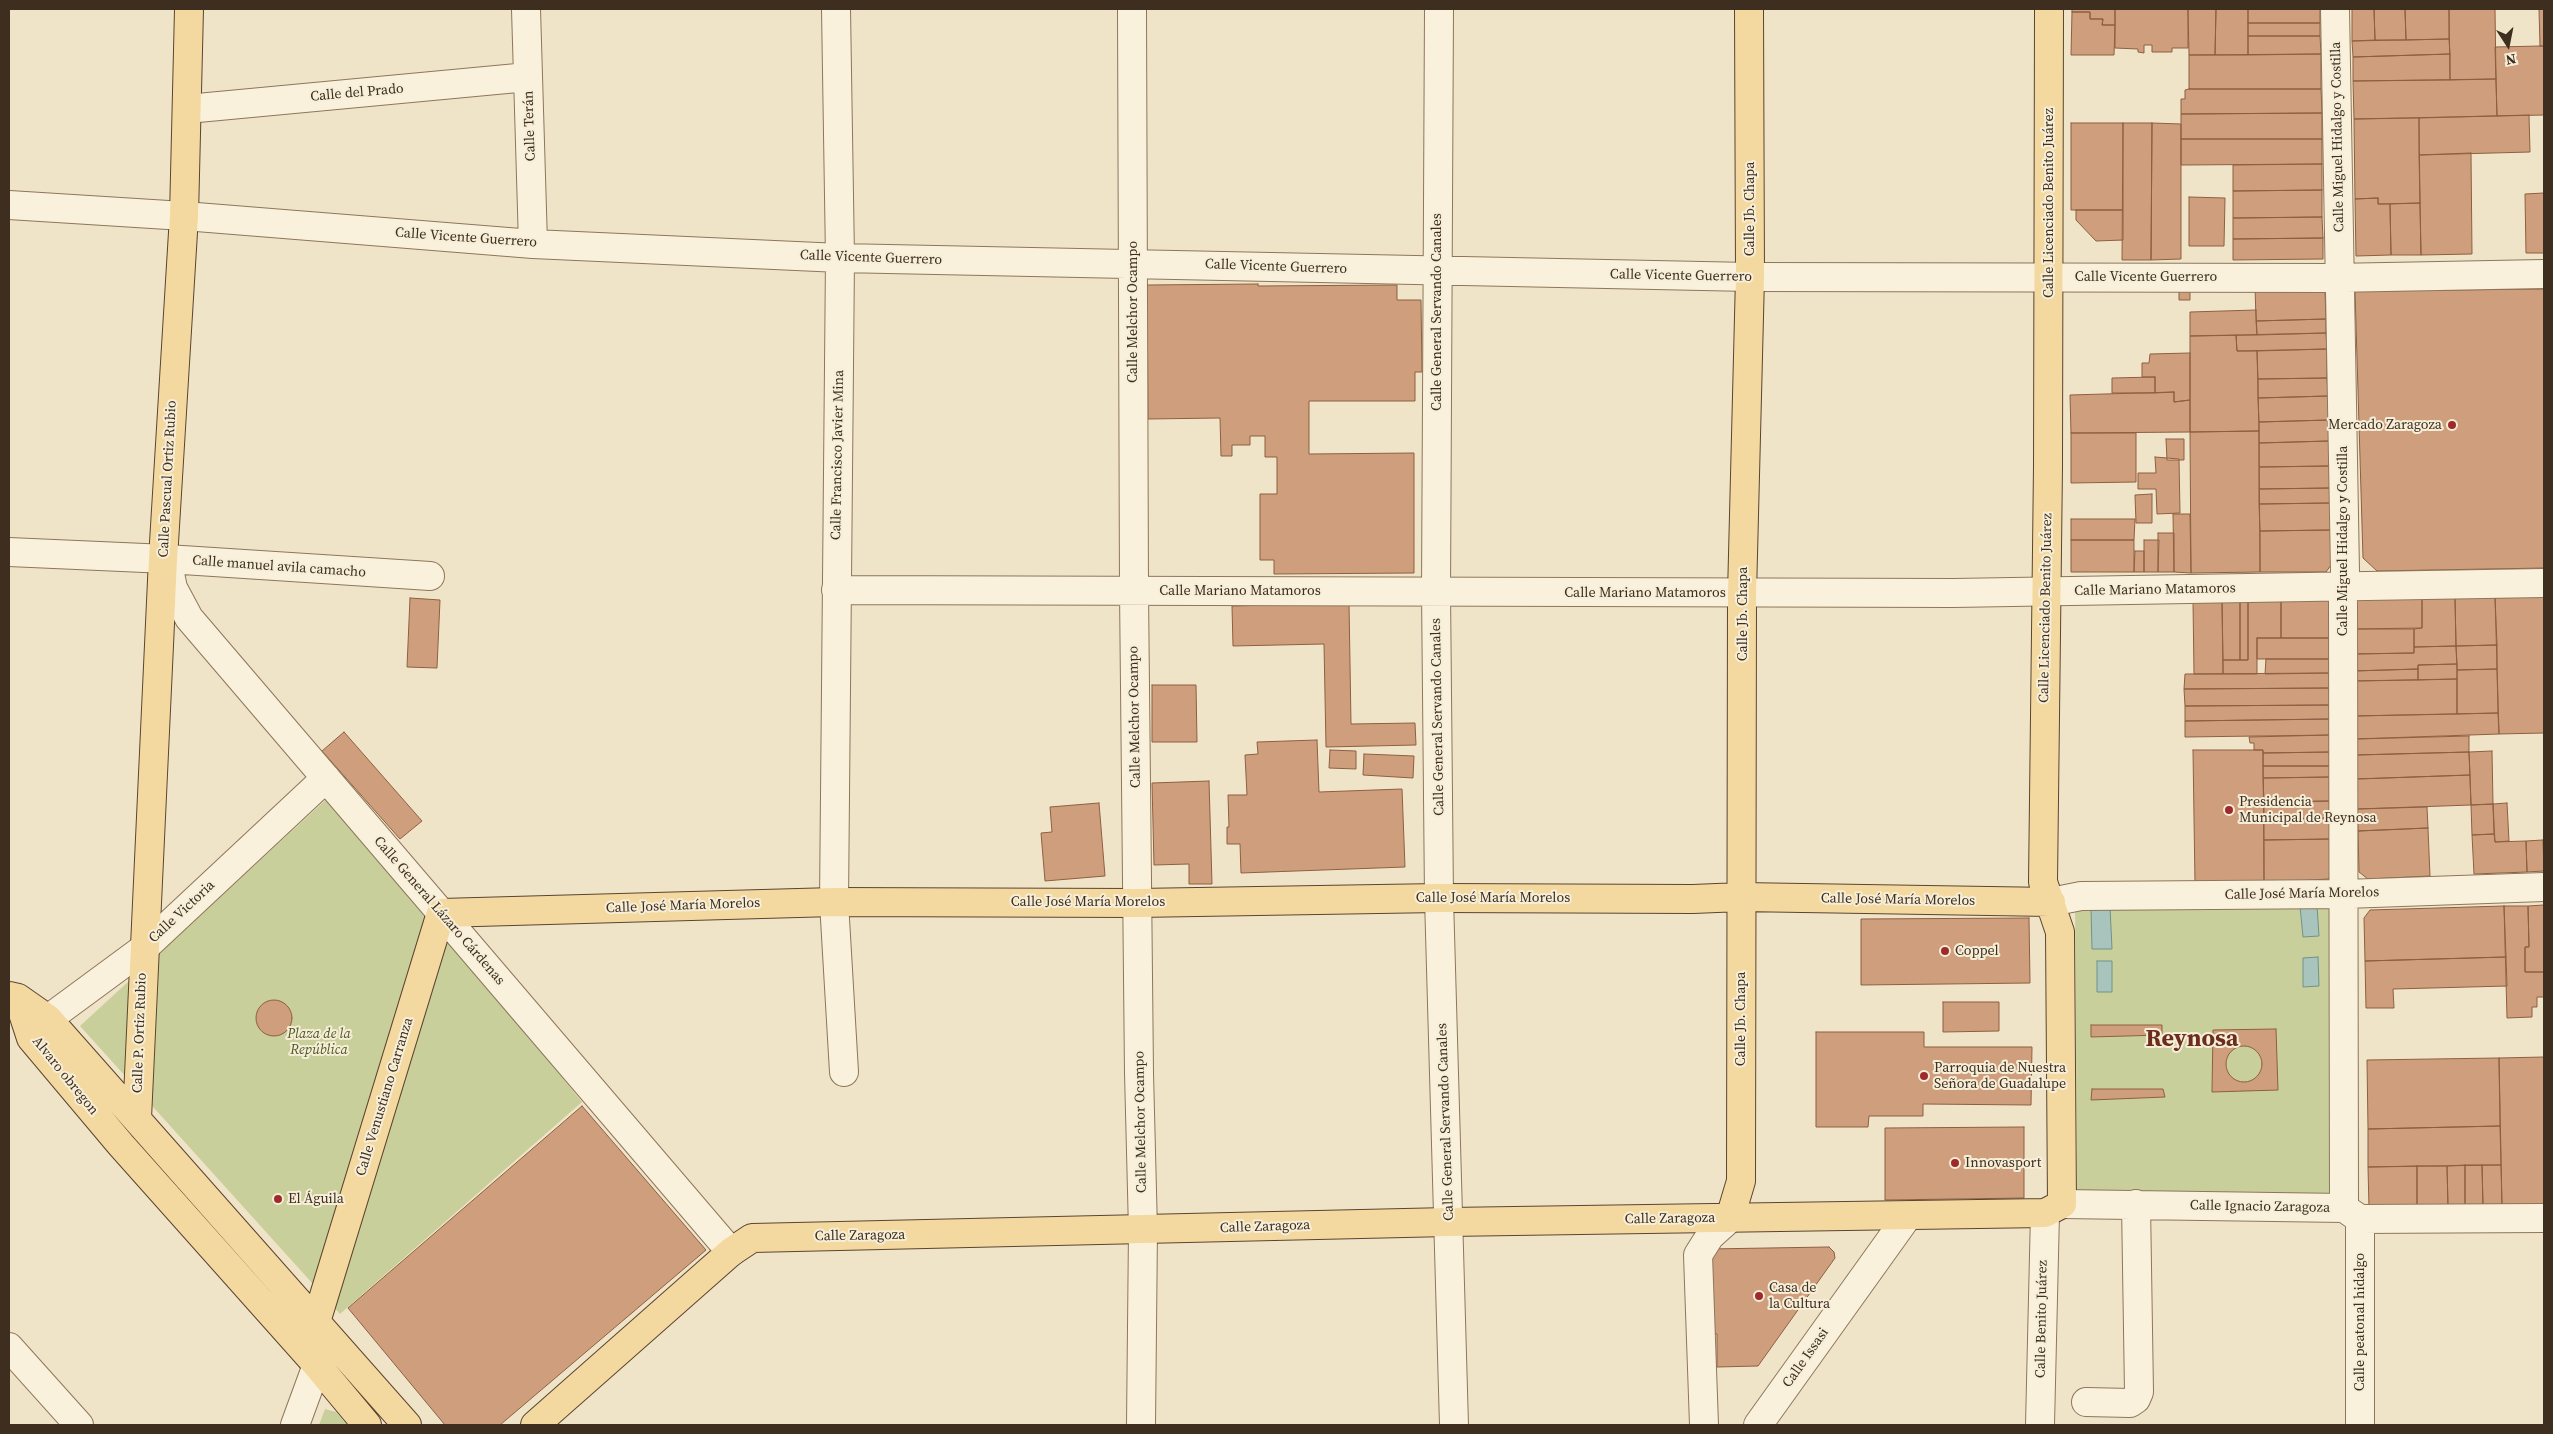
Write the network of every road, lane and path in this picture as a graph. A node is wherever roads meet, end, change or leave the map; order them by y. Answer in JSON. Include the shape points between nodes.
{"nodes":[{"id":1,"x":189,"y":9,"type":"edge"},
{"id":2,"x":526,"y":9,"type":"edge"},
{"id":3,"x":836,"y":9,"type":"edge"},
{"id":4,"x":1132,"y":9,"type":"edge"},
{"id":5,"x":1439,"y":9,"type":"edge"},
{"id":6,"x":1748,"y":9,"type":"edge"},
{"id":7,"x":2049,"y":9,"type":"edge"},
{"id":8,"x":2335,"y":9,"type":"edge"},
{"id":9,"x":528,"y":77,"type":"junction"},
{"id":10,"x":187,"y":109,"type":"junction"},
{"id":11,"x":9,"y":205,"type":"edge"},
{"id":12,"x":184,"y":216,"type":"junction"},
{"id":13,"x":533,"y":244,"type":"junction"},
{"id":14,"x":840,"y":258,"type":"junction"},
{"id":15,"x":1132,"y":263,"type":"junction"},
{"id":16,"x":1437,"y":272,"type":"junction"},
{"id":17,"x":2544,"y":274,"type":"edge"},
{"id":18,"x":1750,"y":277,"type":"junction"},
{"id":19,"x":2049,"y":277,"type":"junction"},
{"id":20,"x":2340,"y":277,"type":"junction"},
{"id":21,"x":9,"y":552,"type":"edge"},
{"id":22,"x":165,"y":559,"type":"junction"},
{"id":23,"x":430,"y":576,"type":"dead end"},
{"id":24,"x":2544,"y":583,"type":"edge"},
{"id":25,"x":2343,"y":585,"type":"junction"},
{"id":26,"x":836,"y":590,"type":"junction"},
{"id":27,"x":1134,"y":591,"type":"junction"},
{"id":28,"x":1436,"y":591,"type":"junction"},
{"id":29,"x":2047,"y":593,"type":"junction"},
{"id":30,"x":1742,"y":594,"type":"junction"},
{"id":31,"x":326,"y":778,"type":"junction"},
{"id":32,"x":2544,"y":887,"type":"edge"},
{"id":33,"x":2345,"y":894,"type":"junction"},
{"id":34,"x":1439,"y":898,"type":"junction"},
{"id":35,"x":1740,"y":898,"type":"junction"},
{"id":36,"x":834,"y":902,"type":"junction"},
{"id":37,"x":1137,"y":902,"type":"junction"},
{"id":38,"x":2052,"y":902,"type":"junction"},
{"id":39,"x":441,"y":913,"type":"junction"},
{"id":40,"x":143,"y":949,"type":"junction"},
{"id":41,"x":14,"y":997,"type":"edge"},
{"id":42,"x":40,"y":1028,"type":"junction"},
{"id":43,"x":844,"y":1072,"type":"dead end"},
{"id":44,"x":137,"y":1118,"type":"junction"},
{"id":45,"x":2136,"y":1204,"type":"junction"},
{"id":46,"x":2054,"y":1209,"type":"junction"},
{"id":47,"x":2352,"y":1214,"type":"junction"},
{"id":48,"x":1906,"y":1216,"type":"junction"},
{"id":49,"x":1730,"y":1218,"type":"junction"},
{"id":50,"x":2544,"y":1218,"type":"edge"},
{"id":51,"x":1448,"y":1222,"type":"junction"},
{"id":52,"x":1143,"y":1230,"type":"junction"},
{"id":53,"x":731,"y":1252,"type":"junction"},
{"id":54,"x":316,"y":1322,"type":"junction"},
{"id":55,"x":9,"y":1347,"type":"edge"},
{"id":56,"x":317,"y":1365,"type":"junction"},
{"id":57,"x":2086,"y":1402,"type":"dead end"},
{"id":58,"x":79,"y":1425,"type":"edge"},
{"id":59,"x":295,"y":1425,"type":"edge"},
{"id":60,"x":367,"y":1425,"type":"edge"},
{"id":61,"x":407,"y":1425,"type":"edge"},
{"id":62,"x":536,"y":1425,"type":"edge"},
{"id":63,"x":1141,"y":1425,"type":"edge"},
{"id":64,"x":1454,"y":1425,"type":"edge"},
{"id":65,"x":1704,"y":1425,"type":"edge"},
{"id":66,"x":1758,"y":1425,"type":"edge"},
{"id":67,"x":2040,"y":1425,"type":"edge"},
{"id":68,"x":2360,"y":1425,"type":"edge"}],
"edges":[{"from":1,"to":10,"type":"main road","name":"Calle Pascual Ortiz Rubio"},
{"from":2,"to":9,"type":"street","name":"Calle Terán"},
{"from":3,"to":14,"type":"street","name":"Calle Francisco Javier Mina"},
{"from":4,"to":15,"type":"street","name":"Calle Melchor Ocampo"},
{"from":5,"to":16,"type":"street","name":"Calle General Servando Canales"},
{"from":6,"to":18,"type":"main road","name":"Calle Jb. Chapa"},
{"from":7,"to":19,"type":"main road","name":"Calle Licenciado Benito Juárez"},
{"from":8,"to":20,"type":"street","name":"Calle Miguel Hidalgo y Costilla"},
{"from":9,"to":10,"type":"street","name":"Calle del Prado"},
{"from":9,"to":13,"type":"street","name":"Calle Terán"},
{"from":10,"to":12,"type":"main road","name":"Calle Pascual Ortiz Rubio"},
{"from":11,"to":12,"type":"street","name":"Calle Vicente Guerrero"},
{"from":12,"to":13,"type":"street","name":"Calle Vicente Guerrero"},
{"from":12,"to":22,"type":"main road","name":"Calle Pascual Ortiz Rubio"},
{"from":13,"to":14,"type":"street","name":"Calle Vicente Guerrero"},
{"from":14,"to":15,"type":"street","name":"Calle Vicente Guerrero"},
{"from":14,"to":26,"type":"street","name":"Calle Francisco Javier Mina"},
{"from":15,"to":16,"type":"street","name":"Calle Vicente Guerrero"},
{"from":15,"to":27,"type":"street","name":"Calle Melchor Ocampo"},
{"from":16,"to":18,"type":"street","name":"Calle Vicente Guerrero"},
{"from":16,"to":28,"type":"street","name":"Calle General Servando Canales"},
{"from":17,"to":20,"type":"street","name":"Calle Vicente Guerrero"},
{"from":18,"to":19,"type":"street","name":"Calle Vicente Guerrero"},
{"from":18,"to":30,"type":"main road","name":"Calle Jb. Chapa"},
{"from":19,"to":20,"type":"street","name":"Calle Vicente Guerrero"},
{"from":19,"to":29,"type":"main road","name":"Calle Licenciado Benito Juárez"},
{"from":20,"to":25,"type":"street","name":"Calle Miguel Hidalgo y Costilla"},
{"from":21,"to":22,"type":"street","name":"Calle manuel avila camacho"},
{"from":22,"to":23,"type":"street","name":"Calle manuel avila camacho"},
{"from":22,"to":31,"type":"street","name":"Calle General Lázaro Cárdenas","via":[[173,588],[188,618]]},
{"from":22,"to":40,"type":"main road","name":"Calle Pascual Ortiz Rubio"},
{"from":24,"to":25,"type":"street","name":"Calle Mariano Matamoros"},
{"from":25,"to":29,"type":"street","name":"Calle Mariano Matamoros"},
{"from":25,"to":33,"type":"street","name":"Calle Miguel Hidalgo y Costilla"},
{"from":26,"to":27,"type":"street","name":"Calle Mariano Matamoros"},
{"from":26,"to":36,"type":"street","name":"Calle Francisco Javier Mina"},
{"from":27,"to":28,"type":"street","name":"Calle Mariano Matamoros"},
{"from":27,"to":37,"type":"street","name":"Calle Melchor Ocampo"},
{"from":28,"to":30,"type":"street","name":"Calle Mariano Matamoros"},
{"from":28,"to":34,"type":"street","name":"Calle General Servando Canales"},
{"from":29,"to":30,"type":"street","name":"Calle Mariano Matamoros"},
{"from":29,"to":38,"type":"main road","name":"Calle Licenciado Benito Juárez","via":[[2043,882]]},
{"from":30,"to":35,"type":"main road","name":"Calle Jb. Chapa"},
{"from":31,"to":39,"type":"street","name":"Calle General Lázaro Cárdenas"},
{"from":31,"to":40,"type":"street","name":"Calle Victoria"},
{"from":32,"to":33,"type":"street","name":"Calle José María Morelos"},
{"from":33,"to":38,"type":"street","name":"Calle José María Morelos","via":[[2081,896]]},
{"from":33,"to":47,"type":"street","name":"Calle Miguel Hidalgo y Costilla"},
{"from":34,"to":35,"type":"main road","name":"Calle José María Morelos"},
{"from":34,"to":37,"type":"main road","name":"Calle José María Morelos"},
{"from":34,"to":51,"type":"street","name":"Calle General Servando Canales"},
{"from":35,"to":38,"type":"main road","name":"Calle José María Morelos"},
{"from":35,"to":49,"type":"main road","name":"Calle Jb. Chapa","via":[[1741,1181]]},
{"from":36,"to":37,"type":"main road","name":"Calle José María Morelos"},
{"from":36,"to":39,"type":"main road","name":"Calle José María Morelos"},
{"from":36,"to":43,"type":"street","name":"Calle Francisco Javier Mina"},
{"from":37,"to":52,"type":"street","name":"Calle Melchor Ocampo"},
{"from":38,"to":46,"type":"main road","name":"Calle Licenciado Benito Juárez","via":[[2060,932]]},
{"from":39,"to":53,"type":"street","name":"Calle General Lázaro Cárdenas"},
{"from":39,"to":54,"type":"main road","name":"Calle Venustiano Carranza"},
{"from":40,"to":42,"type":"street","name":"Calle Victoria"},
{"from":40,"to":44,"type":"main road","name":"Calle P. Ortiz Rubio"},
{"from":41,"to":42,"type":"main road","name":"Alvaro obregon"},
{"from":42,"to":44,"type":"main road","name":"Alvaro obregon"},
{"from":42,"to":56,"type":"main road","name":"Alvaro obregon","via":[[121,1145]]},
{"from":44,"to":54,"type":"main road","name":"Alvaro obregon"},
{"from":45,"to":46,"type":"street","name":"Calle Ignacio Zaragoza"},
{"from":45,"to":47,"type":"street","name":"Calle Ignacio Zaragoza"},
{"from":45,"to":57,"type":"street","via":[[2139,1392],[2130,1403]]},
{"from":46,"to":48,"type":"main road","name":"Calle Zaragoza"},
{"from":46,"to":67,"type":"street","name":"Calle Benito Juárez"},
{"from":47,"to":50,"type":"street","name":"Calle Ignacio Zaragoza"},
{"from":47,"to":68,"type":"street","name":"Calle peatonal hidalgo"},
{"from":48,"to":49,"type":"main road","name":"Calle Zaragoza"},
{"from":48,"to":66,"type":"street","name":"Calle Issasi"},
{"from":49,"to":51,"type":"main road","name":"Calle Zaragoza"},
{"from":49,"to":65,"type":"street","via":[[1710,1236],[1698,1255]]},
{"from":51,"to":52,"type":"main road","name":"Calle Zaragoza"},
{"from":51,"to":64,"type":"street","name":"Calle General Servando Canales"},
{"from":52,"to":53,"type":"main road","name":"Calle Zaragoza","via":[[752,1238]]},
{"from":52,"to":63,"type":"street","name":"Calle Melchor Ocampo"},
{"from":53,"to":62,"type":"main road","name":"Calle Zaragoza"},
{"from":54,"to":56,"type":"main road","name":"Calle Venustiano Carranza"},
{"from":54,"to":61,"type":"main road","name":"Alvaro obregon"},
{"from":55,"to":58,"type":"street"},
{"from":56,"to":59,"type":"street","name":"Calle Venustiano Carranza"},
{"from":56,"to":60,"type":"main road","name":"Alvaro obregon"}]}
